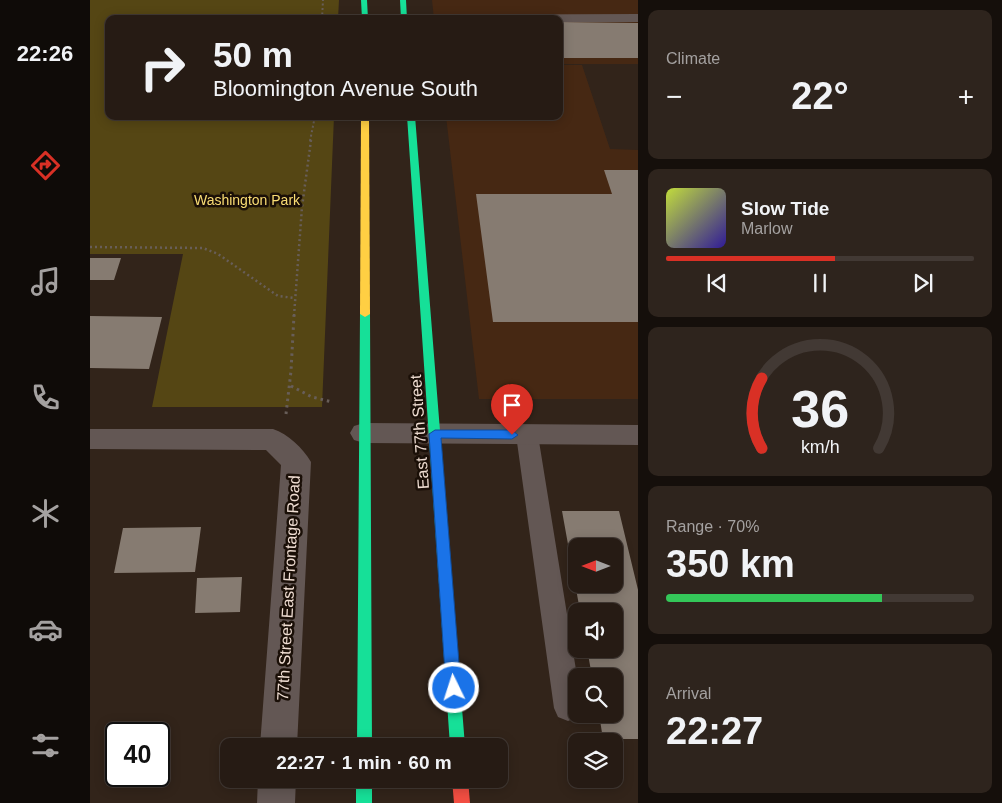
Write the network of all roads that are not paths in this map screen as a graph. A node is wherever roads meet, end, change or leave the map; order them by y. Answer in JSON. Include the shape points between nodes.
{"nodes":[{"id":1,"x":364,"y":0,"type":"edge"},
{"id":2,"x":403,"y":0,"type":"edge"},
{"id":3,"x":365,"y":15,"type":"edge"},
{"id":4,"x":404,"y":15,"type":"edge"},
{"id":5,"x":563,"y":17,"type":"edge"},
{"id":6,"x":638,"y":18,"type":"edge"},
{"id":7,"x":365,"y":120,"type":"edge"},
{"id":8,"x":412,"y":120,"type":"edge"},
{"id":9,"x":364,"y":433,"type":"junction"},
{"id":10,"x":435,"y":434,"type":"junction"},
{"id":11,"x":527,"y":435,"type":"junction"},
{"id":12,"x":638,"y":435,"type":"edge"},
{"id":13,"x":90,"y":439,"type":"edge"},
{"id":14,"x":568,"y":708,"type":"dead end"},
{"id":15,"x":279,"y":738,"type":"edge"},
{"id":16,"x":364,"y":738,"type":"edge"},
{"id":17,"x":457,"y":738,"type":"edge"},
{"id":18,"x":277,"y":788,"type":"edge"},
{"id":19,"x":364,"y":788,"type":"edge"},
{"id":20,"x":461,"y":788,"type":"edge"},
{"id":21,"x":276,"y":803,"type":"edge"},
{"id":22,"x":364,"y":803,"type":"edge"},
{"id":23,"x":462,"y":803,"type":"edge"}],
"edges":[{"from":1,"to":3,"type":"street"},
{"from":2,"to":4,"type":"street"},
{"from":5,"to":6,"type":"lane"},
{"from":7,"to":9,"type":"street"},
{"from":8,"to":10,"type":"street","name":"East 77th Street"},
{"from":9,"to":10,"type":"street"},
{"from":9,"to":16,"type":"street"},
{"from":10,"to":11,"type":"street"},
{"from":10,"to":17,"type":"street","name":"East 77th Street"},
{"from":11,"to":12,"type":"street"},
{"from":11,"to":14,"type":"lane"},
{"from":13,"to":15,"type":"street","name":"77th Street East Frontage Road","via":[[273,440],[296,462]]},
{"from":18,"to":21,"type":"street"},
{"from":19,"to":22,"type":"street"},
{"from":20,"to":23,"type":"street"}]}
